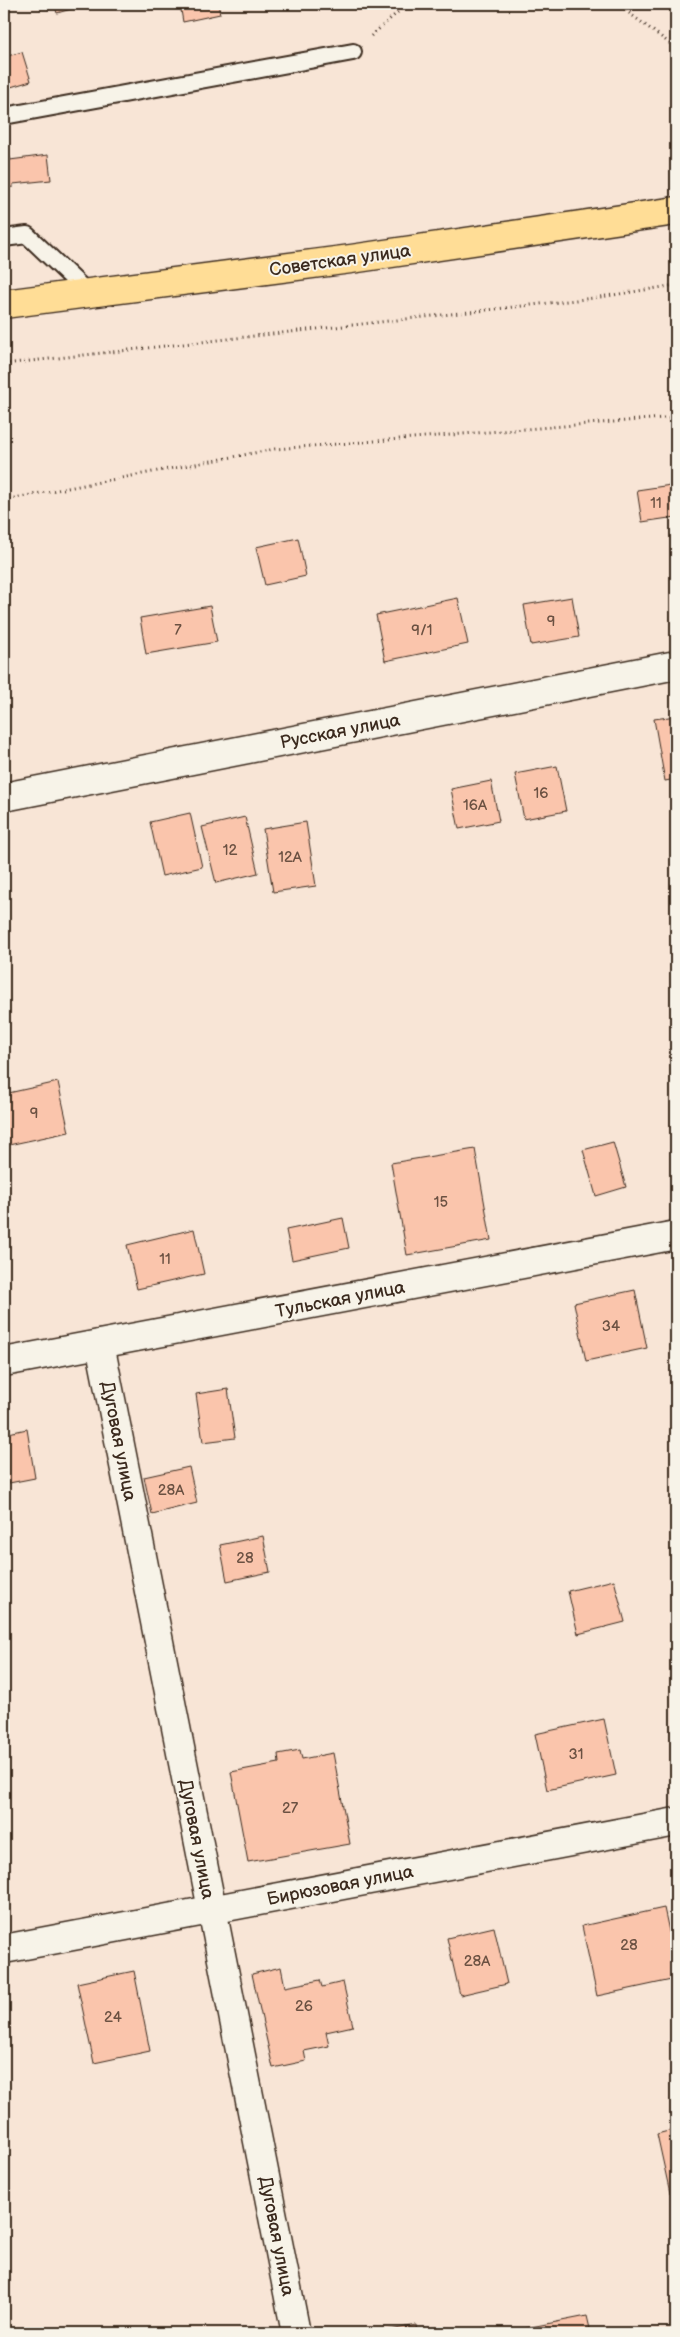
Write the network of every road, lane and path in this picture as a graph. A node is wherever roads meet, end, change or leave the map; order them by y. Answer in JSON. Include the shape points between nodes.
{"nodes":[{"id":1,"x":408,"y":4,"type":"edge"},
{"id":2,"x":617,"y":4,"type":"edge"},
{"id":3,"x":676,"y":48,"type":"edge"},
{"id":4,"x":353,"y":52,"type":"joint"},
{"id":5,"x":4,"y":116,"type":"edge"},
{"id":6,"x":676,"y":211,"type":"edge"},
{"id":7,"x":4,"y":238,"type":"edge"},
{"id":8,"x":676,"y":285,"type":"edge"},
{"id":9,"x":88,"y":293,"type":"junction"},
{"id":10,"x":4,"y":304,"type":"edge"},
{"id":11,"x":4,"y":364,"type":"edge"},
{"id":12,"x":676,"y":417,"type":"edge"},
{"id":13,"x":4,"y":500,"type":"edge"},
{"id":14,"x":676,"y":666,"type":"edge"},
{"id":15,"x":4,"y":797,"type":"edge"},
{"id":16,"x":676,"y":1235,"type":"edge"},
{"id":17,"x":100,"y":1344,"type":"junction"},
{"id":18,"x":4,"y":1362,"type":"edge"},
{"id":19,"x":676,"y":1822,"type":"edge"},
{"id":20,"x":211,"y":1909,"type":"junction"},
{"id":21,"x":4,"y":1949,"type":"edge"},
{"id":22,"x":296,"y":2333,"type":"edge"}],
"edges":[{"from":1,"to":4,"type":"path"},
{"from":2,"to":3,"type":"path"},
{"from":4,"to":5,"type":"lane"},
{"from":6,"to":9,"type":"main road","name":"Советская улица","via":[[351,259]]},
{"from":7,"to":9,"type":"lane","via":[[27,235]]},
{"from":8,"to":11,"type":"path","via":[[594,298]]},
{"from":9,"to":10,"type":"main road","name":"Советская улица"},
{"from":12,"to":13,"type":"path","via":[[275,449]]},
{"from":14,"to":15,"type":"street","name":"Русская улица"},
{"from":16,"to":17,"type":"street","name":"Тульская улица"},
{"from":17,"to":18,"type":"street","name":"Тульская улица"},
{"from":17,"to":20,"type":"street","name":"Дуговая улица"},
{"from":19,"to":20,"type":"street","name":"Бирюзовая улица"},
{"from":20,"to":21,"type":"street","name":"Бирюзовая улица"},
{"from":20,"to":22,"type":"street","name":"Дуговая улица"}]}
